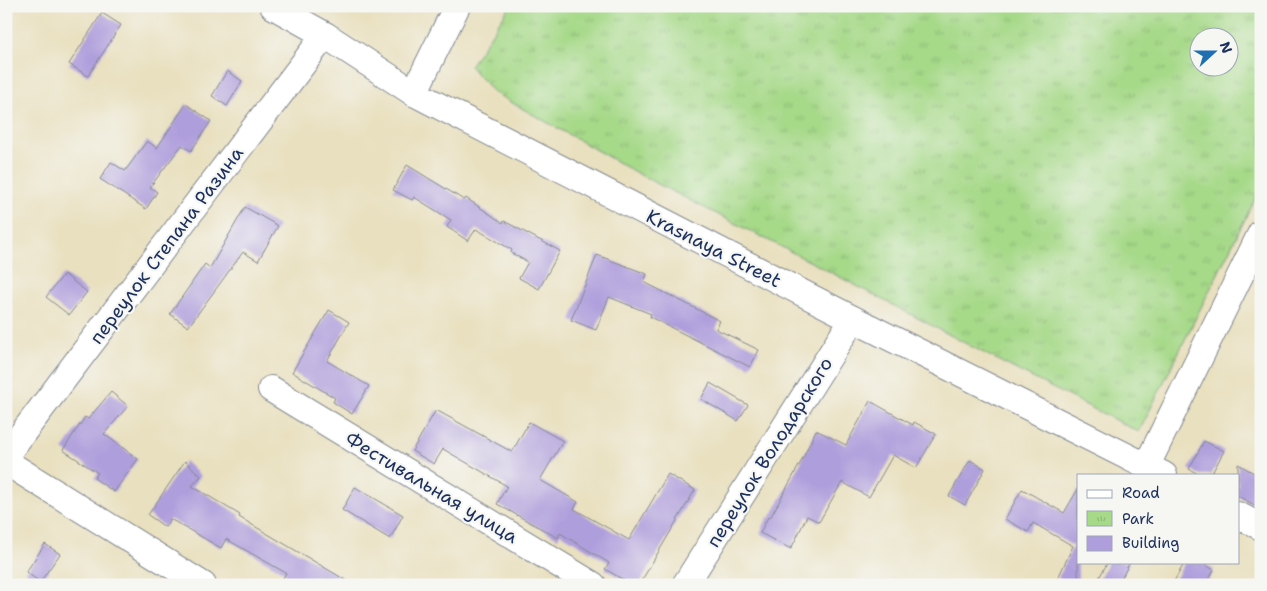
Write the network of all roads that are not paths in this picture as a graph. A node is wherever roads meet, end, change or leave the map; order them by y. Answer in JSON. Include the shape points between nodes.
{"nodes":[{"id":1,"x":273,"y":6,"type":"edge"},
{"id":2,"x":457,"y":6,"type":"edge"},
{"id":3,"x":325,"y":35,"type":"junction"},
{"id":4,"x":414,"y":93,"type":"junction"},
{"id":5,"x":1261,"y":233,"type":"edge"},
{"id":6,"x":853,"y":319,"type":"junction"},
{"id":7,"x":271,"y":390,"type":"dead end"},
{"id":8,"x":6,"y":455,"type":"edge"},
{"id":9,"x":6,"y":462,"type":"edge"},
{"id":10,"x":1155,"y":470,"type":"edge"},
{"id":11,"x":1240,"y":516,"type":"edge"},
{"id":12,"x":1261,"y":527,"type":"edge"},
{"id":13,"x":204,"y":585,"type":"edge"},
{"id":14,"x":593,"y":585,"type":"edge"},
{"id":15,"x":685,"y":585,"type":"edge"}],
"edges":[{"from":1,"to":3,"type":"street","name":"Krasnaya Street"},
{"from":2,"to":4,"type":"street"},
{"from":3,"to":4,"type":"street","name":"Krasnaya Street"},
{"from":3,"to":8,"type":"street","name":"переулок Степана Разина"},
{"from":4,"to":6,"type":"street","name":"Krasnaya Street"},
{"from":5,"to":10,"type":"street"},
{"from":6,"to":10,"type":"street","name":"Krasnaya Street"},
{"from":6,"to":15,"type":"street","name":"переулок Володарского"},
{"from":7,"to":14,"type":"street","name":"Фестивальная улица"},
{"from":9,"to":13,"type":"street"},
{"from":11,"to":12,"type":"street"}]}
